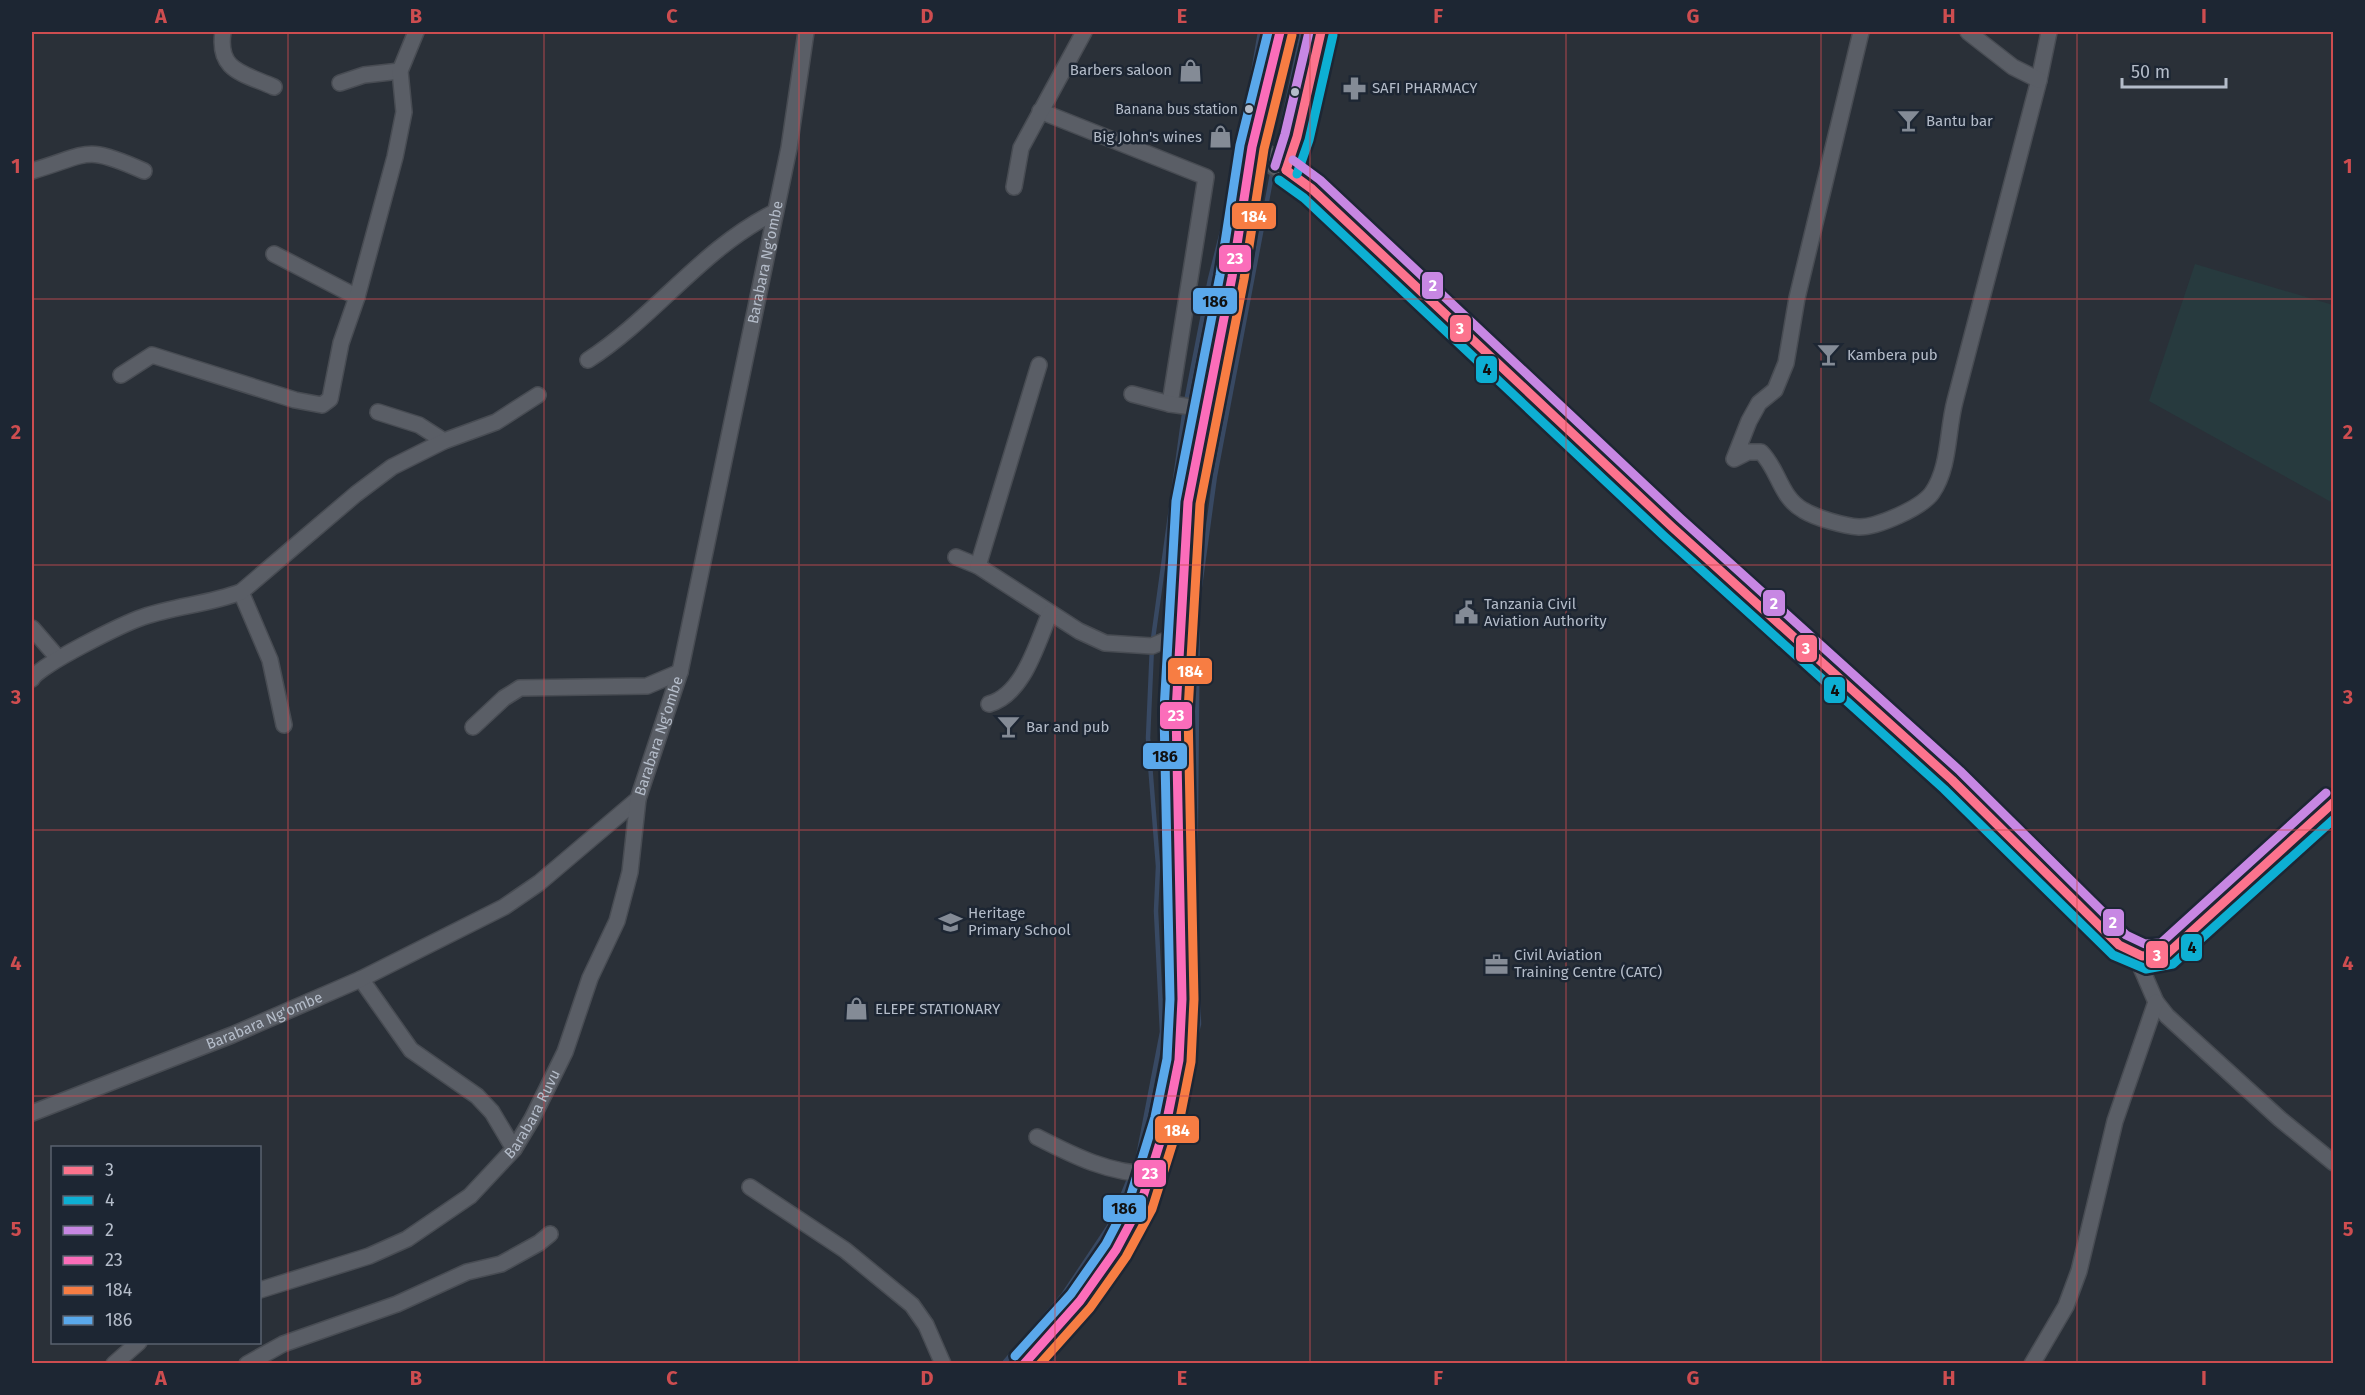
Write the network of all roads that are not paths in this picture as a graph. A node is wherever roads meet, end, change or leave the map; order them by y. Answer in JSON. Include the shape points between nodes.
{"nodes":[{"id":1,"x":223,"y":32,"type":"edge"},
{"id":2,"x":416,"y":32,"type":"edge"},
{"id":3,"x":806,"y":32,"type":"edge"},
{"id":4,"x":1084,"y":32,"type":"edge"},
{"id":5,"x":1280,"y":32,"type":"edge"},
{"id":6,"x":1321,"y":32,"type":"edge"},
{"id":7,"x":1861,"y":32,"type":"edge"},
{"id":8,"x":1968,"y":32,"type":"edge"},
{"id":9,"x":2049,"y":32,"type":"edge"},
{"id":10,"x":400,"y":71,"type":"junction"},
{"id":11,"x":2039,"y":80,"type":"junction"},
{"id":12,"x":340,"y":83,"type":"dead end"},
{"id":13,"x":274,"y":87,"type":"dead end"},
{"id":14,"x":1040,"y":111,"type":"junction"},
{"id":15,"x":1252,"y":147,"type":"junction"},
{"id":16,"x":1286,"y":170,"type":"junction"},
{"id":17,"x":32,"y":171,"type":"edge"},
{"id":18,"x":144,"y":171,"type":"dead end"},
{"id":19,"x":1014,"y":187,"type":"dead end"},
{"id":20,"x":775,"y":212,"type":"junction"},
{"id":21,"x":274,"y":254,"type":"dead end"},
{"id":22,"x":357,"y":297,"type":"junction"},
{"id":23,"x":588,"y":360,"type":"dead end"},
{"id":24,"x":1039,"y":365,"type":"dead end"},
{"id":25,"x":121,"y":375,"type":"dead end"},
{"id":26,"x":1132,"y":394,"type":"dead end"},
{"id":27,"x":538,"y":395,"type":"dead end"},
{"id":28,"x":1170,"y":404,"type":"junction"},
{"id":29,"x":1206,"y":409,"type":"junction"},
{"id":30,"x":378,"y":412,"type":"dead end"},
{"id":31,"x":444,"y":441,"type":"junction"},
{"id":32,"x":956,"y":557,"type":"dead end"},
{"id":33,"x":978,"y":566,"type":"junction"},
{"id":34,"x":241,"y":592,"type":"junction"},
{"id":35,"x":1050,"y":613,"type":"junction"},
{"id":36,"x":32,"y":628,"type":"edge"},
{"id":37,"x":1178,"y":635,"type":"junction"},
{"id":38,"x":58,"y":658,"type":"junction"},
{"id":39,"x":680,"y":672,"type":"junction"},
{"id":40,"x":32,"y":675,"type":"edge"},
{"id":41,"x":989,"y":704,"type":"dead end"},
{"id":42,"x":284,"y":725,"type":"dead end"},
{"id":43,"x":472,"y":727,"type":"dead end"},
{"id":44,"x":638,"y":799,"type":"junction"},
{"id":45,"x":2334,"y":802,"type":"edge"},
{"id":46,"x":2136,"y":956,"type":"junction"},
{"id":47,"x":361,"y":979,"type":"junction"},
{"id":48,"x":2156,"y":1002,"type":"junction"},
{"id":49,"x":32,"y":1113,"type":"edge"},
{"id":50,"x":1037,"y":1137,"type":"dead end"},
{"id":51,"x":514,"y":1149,"type":"junction"},
{"id":52,"x":2334,"y":1163,"type":"edge"},
{"id":53,"x":1152,"y":1174,"type":"junction"},
{"id":54,"x":750,"y":1187,"type":"dead end"},
{"id":55,"x":550,"y":1234,"type":"dead end"},
{"id":56,"x":261,"y":1290,"type":"edge"},
{"id":57,"x":137,"y":1344,"type":"edge"},
{"id":58,"x":114,"y":1364,"type":"edge"},
{"id":59,"x":247,"y":1364,"type":"edge"},
{"id":60,"x":943,"y":1364,"type":"edge"},
{"id":61,"x":1024,"y":1364,"type":"edge"},
{"id":62,"x":2032,"y":1364,"type":"edge"}],
"edges":[{"from":1,"to":13,"type":"street","via":[[221,54],[226,62]]},
{"from":2,"to":10,"type":"street"},
{"from":3,"to":20,"type":"street","name":"Barabara Ng'ombe"},
{"from":4,"to":14,"type":"street"},
{"from":5,"to":15,"type":"main road"},
{"from":6,"to":16,"type":"street"},
{"from":7,"to":11,"type":"street","via":[[1797,298],[1786,363],[1775,390],[1759,403],[1749,421],[1734,459],[1748,452],[1761,452],[1770,461],[1786,496],[1803,510],[1837,521],[1860,527],[1907,512],[1931,494],[1942,472],[1953,407]]},
{"from":8,"to":11,"type":"street","via":[[2013,67]]},
{"from":9,"to":11,"type":"street"},
{"from":10,"to":12,"type":"street","via":[[363,75]]},
{"from":10,"to":22,"type":"street","via":[[404,112]]},
{"from":14,"to":19,"type":"street","via":[[1021,148]]},
{"from":14,"to":28,"type":"street","via":[[1206,177]]},
{"from":15,"to":16,"type":"street"},
{"from":15,"to":29,"type":"main road"},
{"from":16,"to":46,"type":"street","via":[[1312,189],[1672,527],[1952,780],[2119,945]]},
{"from":17,"to":18,"type":"street","via":[[92,152]]},
{"from":20,"to":23,"type":"street","via":[[718,247],[660,302]]},
{"from":20,"to":39,"type":"street","name":"Barabara Ng'ombe"},
{"from":21,"to":22,"type":"street"},
{"from":22,"to":25,"type":"street","via":[[341,343],[330,399],[322,405],[152,355]]},
{"from":24,"to":33,"type":"street"},
{"from":26,"to":28,"type":"street"},
{"from":27,"to":31,"type":"street","via":[[496,422]]},
{"from":28,"to":29,"type":"street"},
{"from":29,"to":37,"type":"main road","via":[[1188,502]]},
{"from":30,"to":31,"type":"street","via":[[419,425]]},
{"from":31,"to":34,"type":"street","via":[[412,455],[380,476]]},
{"from":32,"to":33,"type":"street"},
{"from":33,"to":35,"type":"street"},
{"from":34,"to":38,"type":"street","via":[[142,617]]},
{"from":34,"to":42,"type":"street","via":[[270,660]]},
{"from":35,"to":37,"type":"street","via":[[1105,643],[1152,646]]},
{"from":35,"to":41,"type":"street","via":[[1016,685],[1003,698]]},
{"from":36,"to":38,"type":"street"},
{"from":37,"to":53,"type":"main road","via":[[1182,999],[1179,1060]]},
{"from":38,"to":40,"type":"street"},
{"from":39,"to":43,"type":"street","via":[[647,686],[520,688]]},
{"from":39,"to":44,"type":"street","name":"Barabara Ng'ombe"},
{"from":44,"to":47,"type":"street","name":"Barabara Ng'ombe","via":[[522,895]]},
{"from":44,"to":51,"type":"street","name":"Barabara Ruvu","via":[[630,872],[617,921],[590,978],[565,1052]]},
{"from":45,"to":46,"type":"street","via":[[2167,954],[2154,959]]},
{"from":46,"to":48,"type":"street"},
{"from":47,"to":49,"type":"street","name":"Barabara Ng'ombe","via":[[232,1035]]},
{"from":47,"to":51,"type":"street","via":[[411,1050],[477,1096],[492,1112]]},
{"from":48,"to":52,"type":"street","via":[[2207,1055]]},
{"from":48,"to":62,"type":"street","via":[[2115,1121],[2079,1271],[2066,1306]]},
{"from":50,"to":53,"type":"street","via":[[1084,1161],[1132,1174]]},
{"from":51,"to":56,"type":"street","name":"Barabara Ruvu","via":[[470,1196],[407,1239],[369,1256]]},
{"from":53,"to":61,"type":"main road","via":[[1116,1250],[1080,1301]]},
{"from":54,"to":60,"type":"street","via":[[845,1250],[912,1305],[926,1325]]},
{"from":55,"to":59,"type":"street","via":[[501,1264],[467,1272],[397,1304],[283,1344]]},
{"from":57,"to":58,"type":"street"}]}
